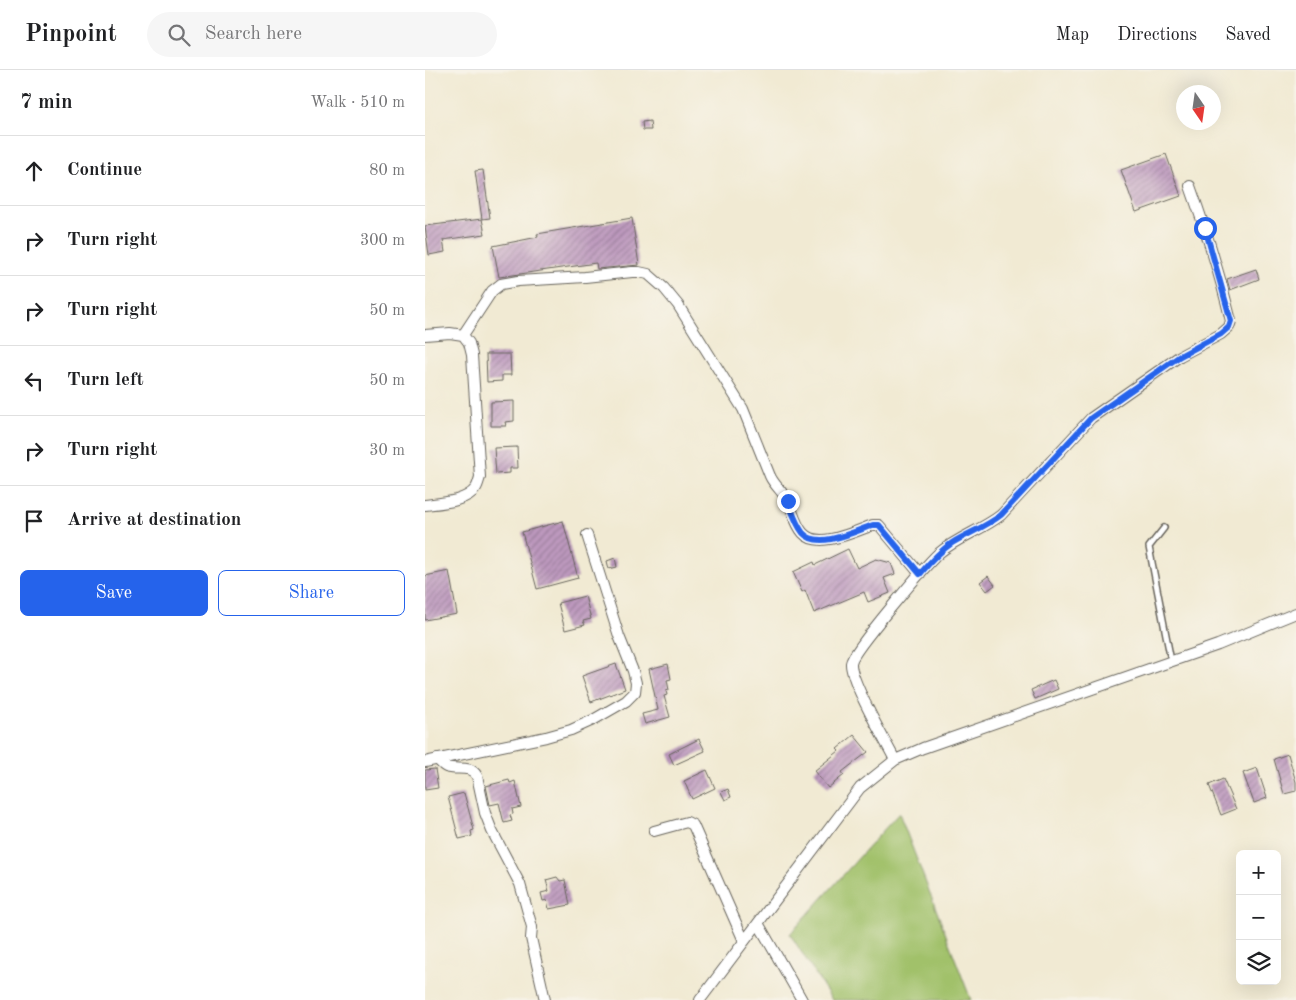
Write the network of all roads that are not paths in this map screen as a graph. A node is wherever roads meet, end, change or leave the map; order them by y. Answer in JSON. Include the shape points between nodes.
{"nodes":[{"id":1,"x":1189,"y":186,"type":"dead end"},
{"id":2,"x":425,"y":335,"type":"edge"},
{"id":3,"x":463,"y":335,"type":"junction"},
{"id":4,"x":425,"y":505,"type":"edge"},
{"id":5,"x":1164,"y":528,"type":"dead end"},
{"id":6,"x":587,"y":535,"type":"dead end"},
{"id":7,"x":920,"y":574,"type":"junction"},
{"id":8,"x":1296,"y":612,"type":"edge"},
{"id":9,"x":1171,"y":661,"type":"junction"},
{"id":10,"x":437,"y":759,"type":"junction"},
{"id":11,"x":895,"y":760,"type":"junction"},
{"id":12,"x":425,"y":762,"type":"edge"},
{"id":13,"x":654,"y":832,"type":"dead end"},
{"id":14,"x":758,"y":923,"type":"junction"},
{"id":15,"x":745,"y":941,"type":"junction"},
{"id":16,"x":545,"y":1000,"type":"edge"},
{"id":17,"x":700,"y":1000,"type":"edge"},
{"id":18,"x":802,"y":1000,"type":"edge"}],
"edges":[{"from":1,"to":7,"type":"street","via":[[1222,284],[1231,321],[1229,327],[1180,356],[1091,418],[1001,515],[953,542]]},
{"from":2,"to":3,"type":"street"},
{"from":3,"to":4,"type":"street","via":[[472,355],[481,476],[476,488],[467,495]]},
{"from":3,"to":7,"type":"street","via":[[501,284],[632,272],[648,274],[678,305],[743,408],[769,476],[788,501],[803,533],[809,538],[827,540],[879,525]]},
{"from":5,"to":9,"type":"lane","via":[[1149,547]]},
{"from":6,"to":10,"type":"street","via":[[633,671],[635,692],[627,701],[571,730]]},
{"from":7,"to":11,"type":"street","via":[[851,662],[863,697]]},
{"from":8,"to":9,"type":"street"},
{"from":9,"to":11,"type":"street"},
{"from":10,"to":12,"type":"street"},
{"from":10,"to":16,"type":"street","via":[[445,767],[469,769],[477,776],[492,831],[520,884],[532,927],[531,938]]},
{"from":11,"to":14,"type":"street","via":[[860,788]]},
{"from":13,"to":15,"type":"street","via":[[687,822],[693,825]]},
{"from":14,"to":15,"type":"street"},
{"from":14,"to":18,"type":"street"},
{"from":15,"to":17,"type":"street"}]}
